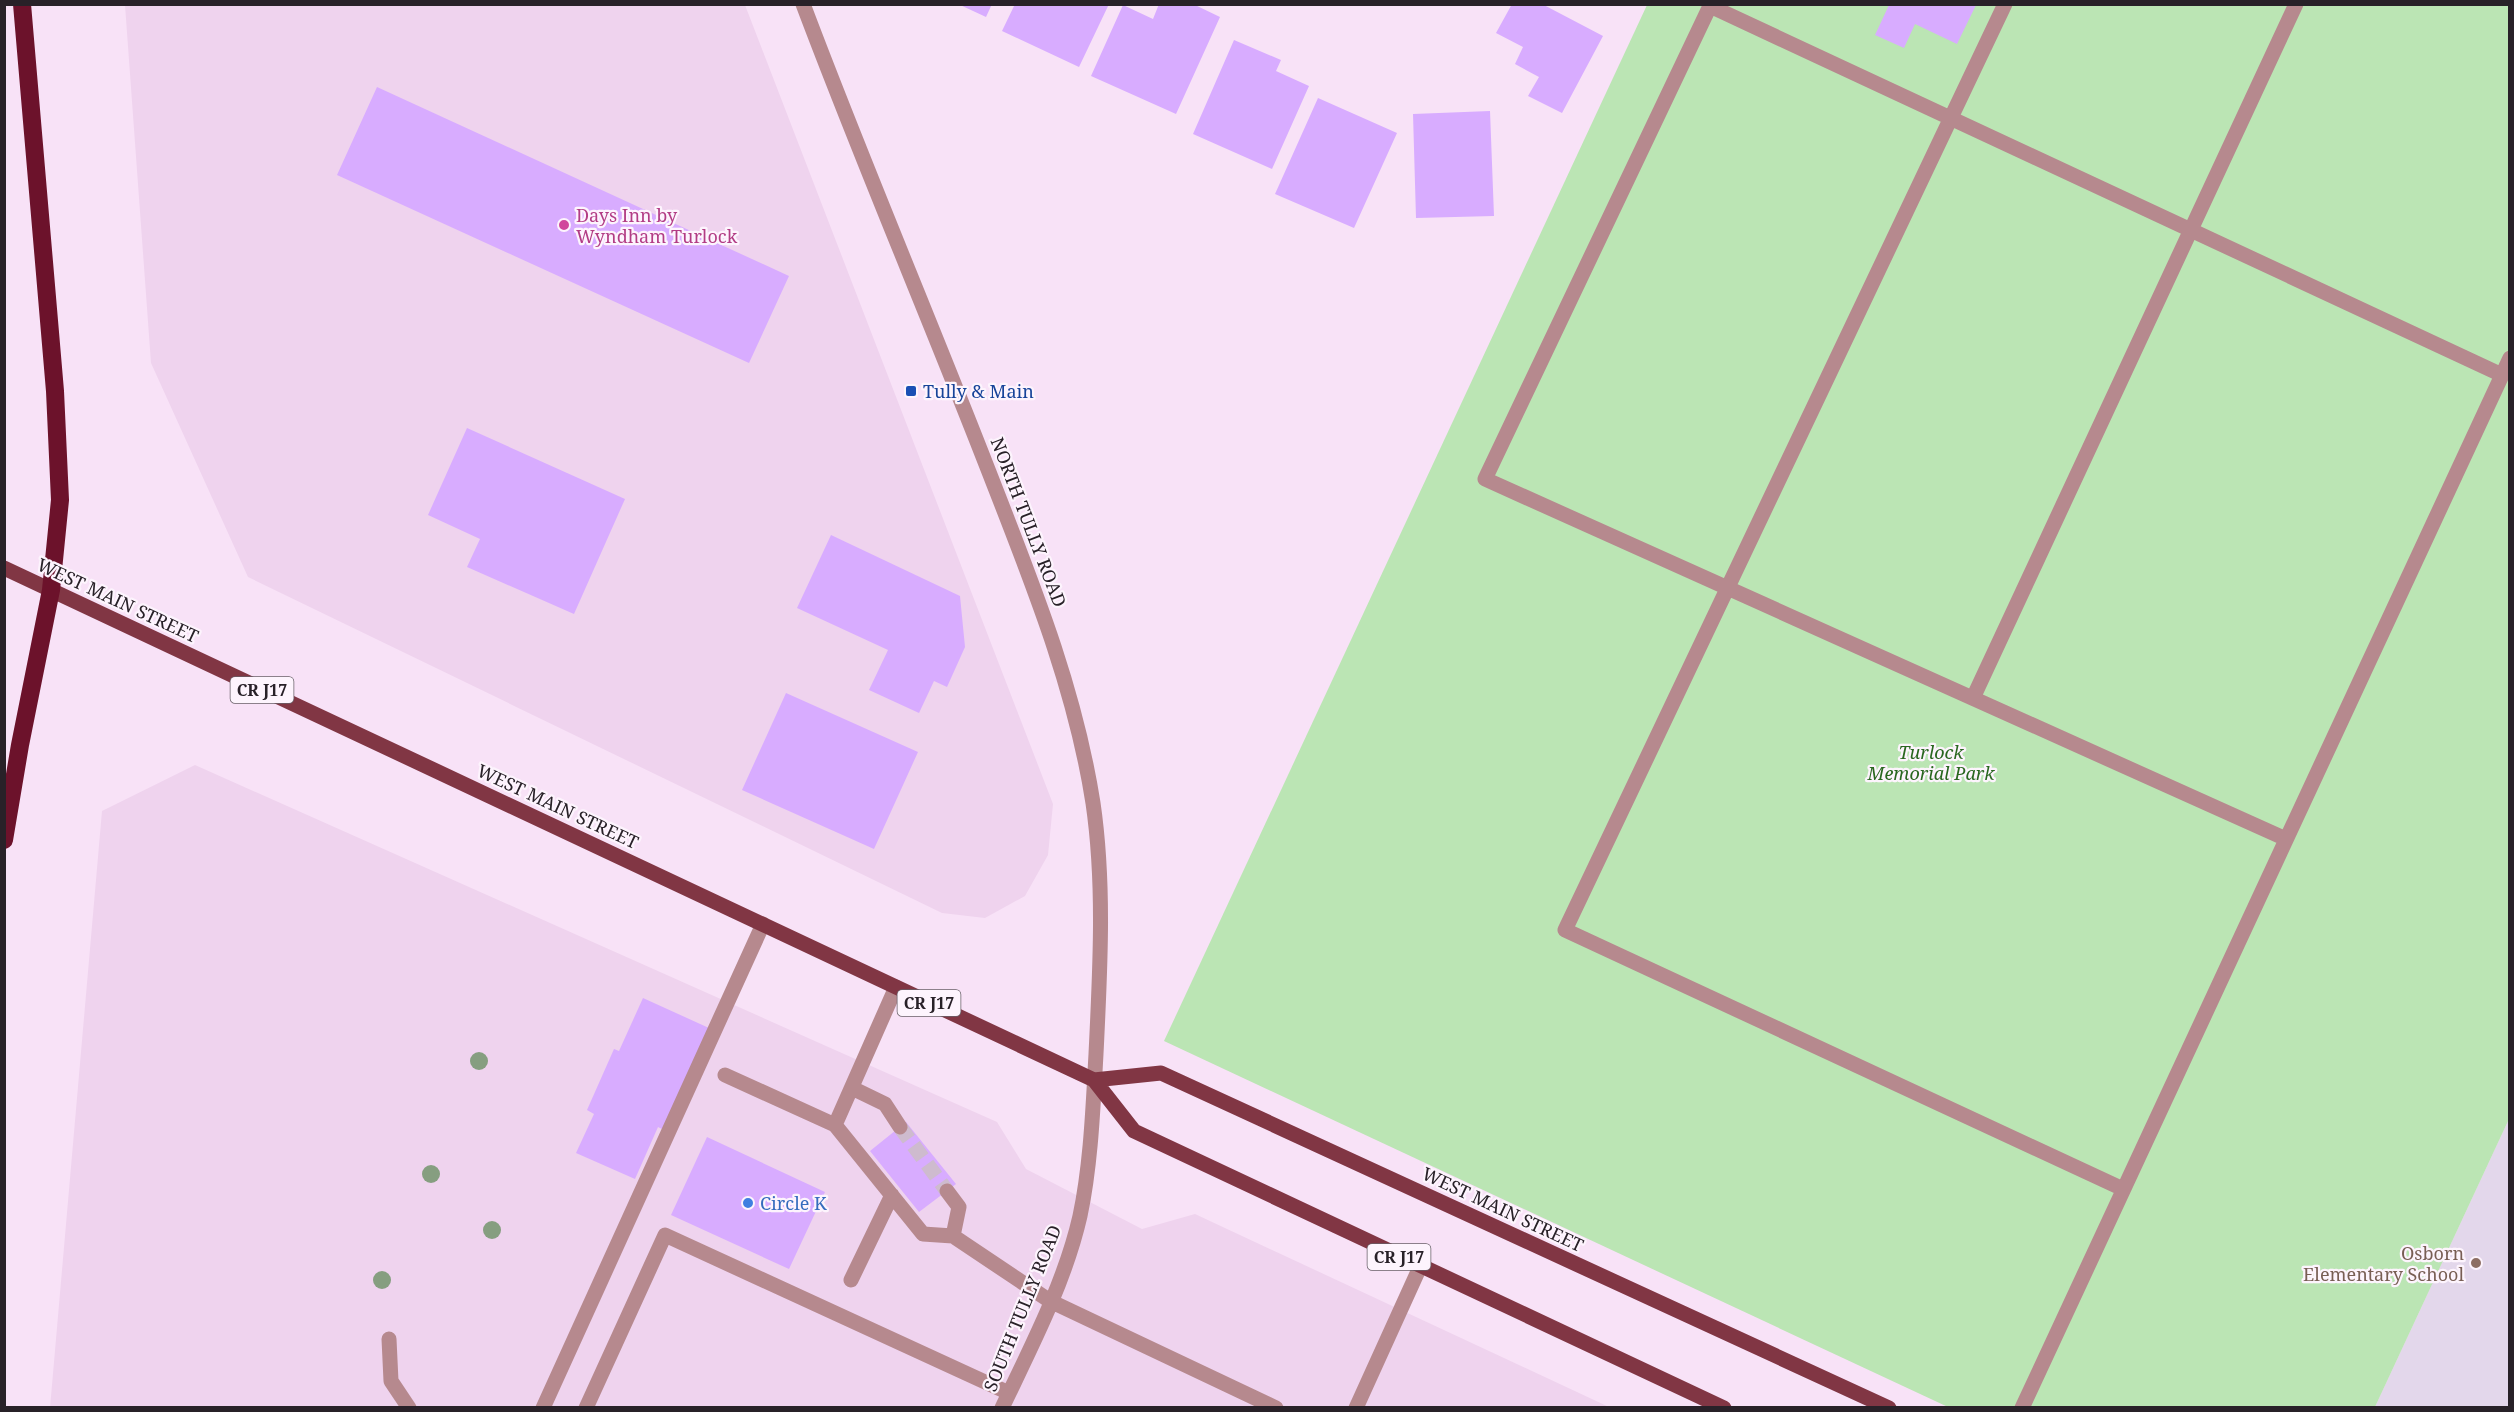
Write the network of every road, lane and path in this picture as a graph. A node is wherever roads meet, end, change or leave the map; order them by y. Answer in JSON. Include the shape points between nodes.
{"nodes":[{"id":1,"x":22,"y":4,"type":"edge"},
{"id":2,"x":802,"y":4,"type":"edge"},
{"id":3,"x":2005,"y":4,"type":"edge"},
{"id":4,"x":2296,"y":4,"type":"edge"},
{"id":5,"x":1951,"y":119,"type":"junction"},
{"id":6,"x":2191,"y":230,"type":"junction"},
{"id":7,"x":2510,"y":358,"type":"edge"},
{"id":8,"x":2502,"y":375,"type":"junction"},
{"id":9,"x":4,"y":568,"type":"edge"},
{"id":10,"x":1728,"y":588,"type":"junction"},
{"id":11,"x":51,"y":590,"type":"junction"},
{"id":12,"x":1973,"y":698,"type":"junction"},
{"id":13,"x":2286,"y":839,"type":"junction"},
{"id":14,"x":4,"y":840,"type":"edge"},
{"id":15,"x":763,"y":924,"type":"junction"},
{"id":16,"x":896,"y":987,"type":"junction"},
{"id":17,"x":725,"y":1075,"type":"dead end"},
{"id":18,"x":1094,"y":1080,"type":"junction"},
{"id":19,"x":852,"y":1088,"type":"junction"},
{"id":20,"x":835,"y":1125,"type":"junction"},
{"id":21,"x":900,"y":1127,"type":"tunnel mouth"},
{"id":22,"x":2123,"y":1189,"type":"junction"},
{"id":23,"x":947,"y":1191,"type":"tunnel mouth"},
{"id":24,"x":892,"y":1195,"type":"junction"},
{"id":25,"x":953,"y":1236,"type":"junction"},
{"id":26,"x":1420,"y":1267,"type":"junction"},
{"id":27,"x":851,"y":1280,"type":"dead end"},
{"id":28,"x":1050,"y":1300,"type":"junction"},
{"id":29,"x":389,"y":1339,"type":"dead end"},
{"id":30,"x":1009,"y":1393,"type":"junction"},
{"id":31,"x":409,"y":1407,"type":"edge"},
{"id":32,"x":543,"y":1407,"type":"edge"},
{"id":33,"x":586,"y":1407,"type":"edge"},
{"id":34,"x":1002,"y":1407,"type":"edge"},
{"id":35,"x":1276,"y":1407,"type":"edge"},
{"id":36,"x":1356,"y":1407,"type":"edge"},
{"id":37,"x":1724,"y":1407,"type":"edge"},
{"id":38,"x":1885,"y":1407,"type":"edge"},
{"id":39,"x":2022,"y":1407,"type":"edge"}],
"edges":[{"from":1,"to":11,"type":"highway","via":[[59,454],[59,509]]},
{"from":2,"to":18,"type":"street","name":"NORTH TULLY ROAD","via":[[927,312],[1064,675],[1084,757],[1097,843],[1100,954]]},
{"from":3,"to":5,"type":"street"},
{"from":4,"to":6,"type":"street"},
{"from":5,"to":6,"type":"street"},
{"from":5,"to":10,"type":"street"},
{"from":5,"to":10,"type":"street","via":[[1710,6],[1485,479]]},
{"from":6,"to":8,"type":"street"},
{"from":6,"to":12,"type":"street"},
{"from":7,"to":8,"type":"street"},
{"from":8,"to":13,"type":"street"},
{"from":9,"to":11,"type":"main road","name":"WEST MAIN STREET","number":"CR J17"},
{"from":10,"to":12,"type":"street"},
{"from":10,"to":22,"type":"street","via":[[1565,930]]},
{"from":11,"to":14,"type":"highway"},
{"from":11,"to":15,"type":"main road","name":"WEST MAIN STREET","number":"CR J17"},
{"from":12,"to":13,"type":"street"},
{"from":13,"to":22,"type":"street"},
{"from":15,"to":16,"type":"main road","name":"WEST MAIN STREET","number":"CR J17"},
{"from":15,"to":32,"type":"street"},
{"from":16,"to":18,"type":"main road","name":"WEST MAIN STREET","number":"CR J17"},
{"from":16,"to":19,"type":"street"},
{"from":17,"to":20,"type":"street"},
{"from":18,"to":26,"type":"main road","name":"WEST MAIN STREET","number":"CR J17","via":[[1134,1131]]},
{"from":18,"to":28,"type":"street","name":"SOUTH TULLY ROAD","via":[[1079,1217]]},
{"from":18,"to":38,"type":"main road","name":"WEST MAIN STREET","via":[[1161,1073]]},
{"from":19,"to":20,"type":"street"},
{"from":19,"to":21,"type":"street","via":[[885,1104]]},
{"from":20,"to":24,"type":"street"},
{"from":22,"to":39,"type":"street"},
{"from":23,"to":25,"type":"street","via":[[959,1207]]},
{"from":24,"to":25,"type":"street","via":[[923,1234]]},
{"from":24,"to":27,"type":"street"},
{"from":25,"to":28,"type":"street"},
{"from":26,"to":36,"type":"street"},
{"from":26,"to":37,"type":"main road","name":"WEST MAIN STREET","number":"CR J17"},
{"from":28,"to":30,"type":"street","name":"SOUTH TULLY ROAD"},
{"from":28,"to":35,"type":"street"},
{"from":29,"to":31,"type":"street","via":[[392,1381]]},
{"from":30,"to":33,"type":"street","via":[[665,1235]]},
{"from":30,"to":34,"type":"street","name":"SOUTH TULLY ROAD"}]}
